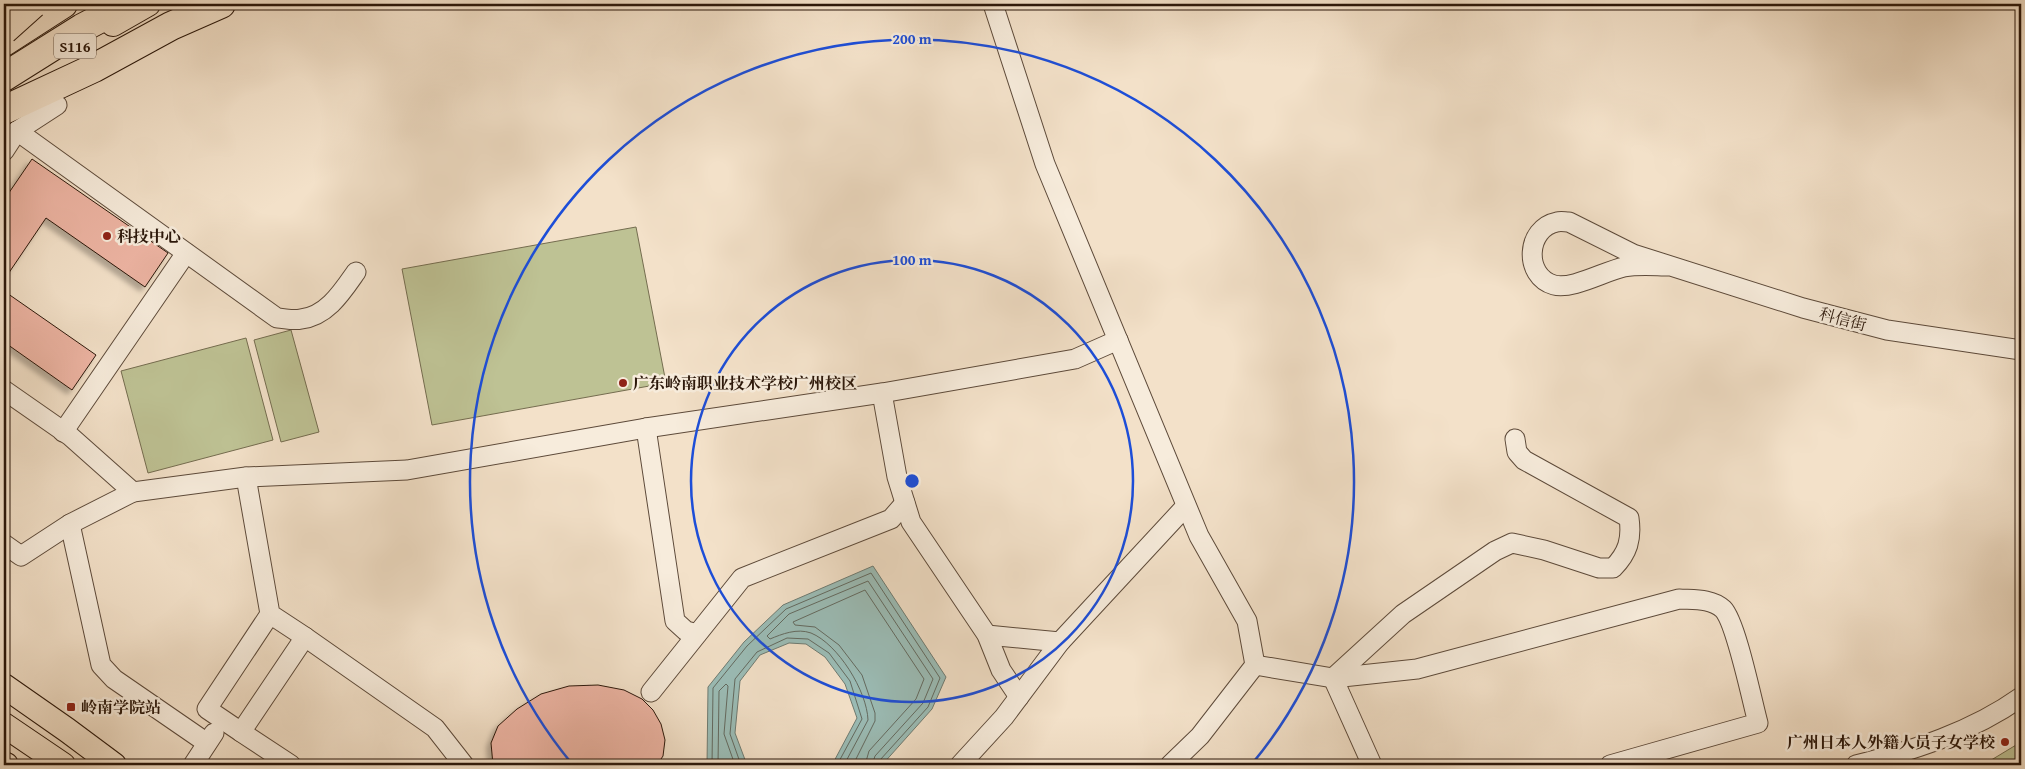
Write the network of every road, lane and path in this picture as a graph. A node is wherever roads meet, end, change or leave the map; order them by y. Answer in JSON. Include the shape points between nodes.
{"nodes":[{"id":1,"x":33,"y":4,"type":"edge"},
{"id":2,"x":39,"y":4,"type":"edge"},
{"id":3,"x":63,"y":4,"type":"edge"},
{"id":4,"x":128,"y":4,"type":"edge"},
{"id":5,"x":148,"y":4,"type":"edge"},
{"id":6,"x":221,"y":4,"type":"edge"},
{"id":7,"x":993,"y":4,"type":"edge"},
{"id":8,"x":4,"y":26,"type":"edge"},
{"id":9,"x":4,"y":30,"type":"edge"},
{"id":10,"x":4,"y":42,"type":"edge"},
{"id":11,"x":4,"y":77,"type":"edge"},
{"id":12,"x":4,"y":92,"type":"edge"},
{"id":13,"x":57,"y":105,"type":"dead end"},
{"id":14,"x":10,"y":121,"type":"edge"},
{"id":15,"x":4,"y":151,"type":"edge"},
{"id":16,"x":186,"y":253,"type":"junction"},
{"id":17,"x":1670,"y":266,"type":"junction"},
{"id":18,"x":356,"y":272,"type":"dead end"},
{"id":19,"x":1118,"y":340,"type":"junction"},
{"id":20,"x":2021,"y":350,"type":"edge"},
{"id":21,"x":4,"y":390,"type":"edge"},
{"id":22,"x":882,"y":393,"type":"junction"},
{"id":23,"x":646,"y":428,"type":"junction"},
{"id":24,"x":64,"y":432,"type":"junction"},
{"id":25,"x":1515,"y":439,"type":"dead end"},
{"id":26,"x":246,"y":477,"type":"junction"},
{"id":27,"x":133,"y":492,"type":"junction"},
{"id":28,"x":905,"y":503,"type":"junction"},
{"id":29,"x":1186,"y":506,"type":"junction"},
{"id":30,"x":70,"y":524,"type":"junction"},
{"id":31,"x":4,"y":544,"type":"edge"},
{"id":32,"x":270,"y":614,"type":"junction"},
{"id":33,"x":697,"y":634,"type":"junction"},
{"id":34,"x":987,"y":635,"type":"junction"},
{"id":35,"x":305,"y":637,"type":"junction"},
{"id":36,"x":1060,"y":642,"type":"junction"},
{"id":37,"x":1255,"y":665,"type":"junction"},
{"id":38,"x":1333,"y":678,"type":"junction"},
{"id":39,"x":4,"y":686,"type":"edge"},
{"id":40,"x":650,"y":692,"type":"dead end"},
{"id":41,"x":1019,"y":697,"type":"junction"},
{"id":42,"x":2021,"y":697,"type":"edge"},
{"id":43,"x":2021,"y":710,"type":"edge"},
{"id":44,"x":223,"y":720,"type":"junction"},
{"id":45,"x":4,"y":725,"type":"edge"},
{"id":46,"x":241,"y":732,"type":"junction"},
{"id":47,"x":208,"y":743,"type":"junction"},
{"id":48,"x":63,"y":765,"type":"edge"},
{"id":49,"x":114,"y":765,"type":"edge"},
{"id":50,"x":192,"y":765,"type":"edge"},
{"id":51,"x":291,"y":765,"type":"edge"},
{"id":52,"x":464,"y":765,"type":"edge"},
{"id":53,"x":960,"y":765,"type":"edge"},
{"id":54,"x":1170,"y":765,"type":"edge"},
{"id":55,"x":1372,"y":765,"type":"edge"},
{"id":56,"x":1610,"y":765,"type":"edge"},
{"id":57,"x":1856,"y":765,"type":"edge"},
{"id":58,"x":1894,"y":765,"type":"edge"}],
"edges":[{"from":1,"to":9,"type":"highway","bridge":true},
{"from":2,"to":8,"type":"main road"},
{"from":3,"to":10,"type":"highway"},
{"from":4,"to":11,"type":"highway","via":[[82,28]]},
{"from":5,"to":12,"type":"main road","number":"S116"},
{"from":6,"to":14,"type":"highway","via":[[171,26],[94,68]]},
{"from":7,"to":19,"type":"street","via":[[1046,164]]},
{"from":13,"to":14,"type":"street"},
{"from":14,"to":15,"type":"street"},
{"from":14,"to":16,"type":"street"},
{"from":16,"to":18,"type":"street","via":[[277,318],[300,320],[321,312],[339,296]]},
{"from":16,"to":24,"type":"street"},
{"from":17,"to":17,"type":"street","name":"科信街","via":[[1633,254],[1569,222],[1557,222],[1546,227],[1538,234],[1532,253],[1536,272],[1553,285],[1564,286],[1627,266]]},
{"from":17,"to":20,"type":"street","name":"科信街","via":[[1803,308],[1887,330]]},
{"from":19,"to":22,"type":"street","via":[[1075,359]]},
{"from":19,"to":29,"type":"street"},
{"from":21,"to":24,"type":"street"},
{"from":22,"to":23,"type":"street"},
{"from":22,"to":28,"type":"street","via":[[897,477]]},
{"from":23,"to":26,"type":"street","via":[[407,470]]},
{"from":23,"to":33,"type":"street","via":[[675,621],[686,631]]},
{"from":24,"to":27,"type":"street"},
{"from":25,"to":38,"type":"street","via":[[1517,452],[1524,460],[1629,518],[1631,532],[1624,556],[1613,568],[1599,568],[1512,543],[1495,551],[1403,614]]},
{"from":26,"to":27,"type":"street"},
{"from":26,"to":32,"type":"street"},
{"from":27,"to":30,"type":"street"},
{"from":28,"to":33,"type":"street","via":[[891,519],[742,578]]},
{"from":28,"to":34,"type":"street","via":[[911,522]]},
{"from":29,"to":36,"type":"street"},
{"from":29,"to":37,"type":"street","via":[[1199,536],[1247,621]]},
{"from":30,"to":31,"type":"street","via":[[21,556]]},
{"from":30,"to":47,"type":"street","via":[[101,664],[114,678]]},
{"from":32,"to":35,"type":"street"},
{"from":32,"to":44,"type":"street","via":[[207,709]]},
{"from":33,"to":40,"type":"street"},
{"from":34,"to":36,"type":"street"},
{"from":34,"to":41,"type":"street","via":[[1001,670]]},
{"from":35,"to":46,"type":"street"},
{"from":35,"to":52,"type":"street","via":[[435,728]]},
{"from":36,"to":41,"type":"street"},
{"from":37,"to":38,"type":"street"},
{"from":37,"to":54,"type":"street","via":[[1200,736]]},
{"from":38,"to":55,"type":"street"},
{"from":38,"to":56,"type":"street","via":[[1417,669],[1679,600],[1705,600],[1722,609],[1732,623],[1758,723]]},
{"from":39,"to":49,"type":"main road"},
{"from":41,"to":53,"type":"street"},
{"from":42,"to":57,"type":"street","via":[[1967,729]]},
{"from":43,"to":58,"type":"street","via":[[1956,745]]},
{"from":44,"to":46,"type":"street"},
{"from":44,"to":47,"type":"street"},
{"from":45,"to":48,"type":"main road"},
{"from":46,"to":51,"type":"street"},
{"from":47,"to":50,"type":"street"}]}
